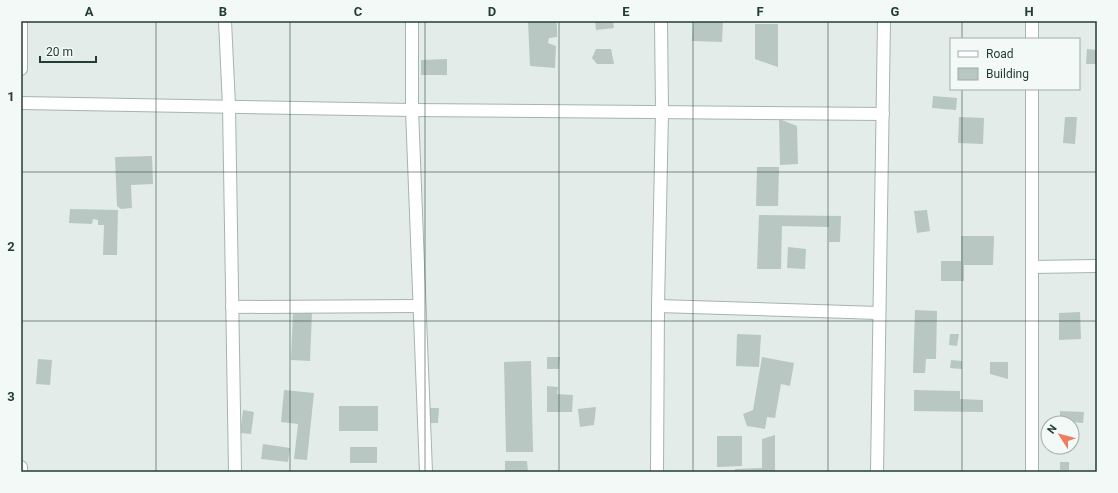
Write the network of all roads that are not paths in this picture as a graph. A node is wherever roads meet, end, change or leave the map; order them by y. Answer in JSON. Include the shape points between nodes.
{"nodes":[{"id":1,"x":21,"y":21,"type":"edge"},
{"id":2,"x":225,"y":21,"type":"edge"},
{"id":3,"x":412,"y":21,"type":"edge"},
{"id":4,"x":661,"y":21,"type":"edge"},
{"id":5,"x":884,"y":21,"type":"edge"},
{"id":6,"x":1032,"y":21,"type":"edge"},
{"id":7,"x":1032,"y":38,"type":"edge"},
{"id":8,"x":21,"y":69,"type":"edge"},
{"id":9,"x":1032,"y":90,"type":"edge"},
{"id":10,"x":21,"y":103,"type":"edge"},
{"id":11,"x":229,"y":106,"type":"junction"},
{"id":12,"x":412,"y":110,"type":"junction"},
{"id":13,"x":662,"y":112,"type":"junction"},
{"id":14,"x":883,"y":114,"type":"junction"},
{"id":15,"x":1032,"y":266,"type":"junction"},
{"id":16,"x":1097,"y":266,"type":"edge"},
{"id":17,"x":419,"y":306,"type":"junction"},
{"id":18,"x":658,"y":306,"type":"junction"},
{"id":19,"x":232,"y":307,"type":"junction"},
{"id":20,"x":879,"y":313,"type":"junction"},
{"id":21,"x":21,"y":467,"type":"edge"},
{"id":22,"x":21,"y":472,"type":"edge"},
{"id":23,"x":235,"y":472,"type":"edge"},
{"id":24,"x":426,"y":472,"type":"edge"},
{"id":25,"x":656,"y":472,"type":"edge"},
{"id":26,"x":877,"y":472,"type":"edge"},
{"id":27,"x":1032,"y":472,"type":"edge"}],
"edges":[{"from":1,"to":8,"type":"street"},
{"from":2,"to":11,"type":"street"},
{"from":3,"to":12,"type":"street"},
{"from":4,"to":13,"type":"street"},
{"from":5,"to":14,"type":"street"},
{"from":6,"to":7,"type":"street"},
{"from":9,"to":15,"type":"street"},
{"from":10,"to":11,"type":"street"},
{"from":11,"to":12,"type":"street"},
{"from":11,"to":19,"type":"street"},
{"from":12,"to":13,"type":"street"},
{"from":12,"to":17,"type":"street"},
{"from":13,"to":14,"type":"street"},
{"from":13,"to":18,"type":"street"},
{"from":14,"to":20,"type":"street"},
{"from":15,"to":16,"type":"street"},
{"from":15,"to":27,"type":"street"},
{"from":17,"to":19,"type":"street"},
{"from":17,"to":24,"type":"street"},
{"from":18,"to":20,"type":"street"},
{"from":18,"to":25,"type":"street"},
{"from":19,"to":23,"type":"street"},
{"from":20,"to":26,"type":"street"},
{"from":21,"to":22,"type":"street"}]}
